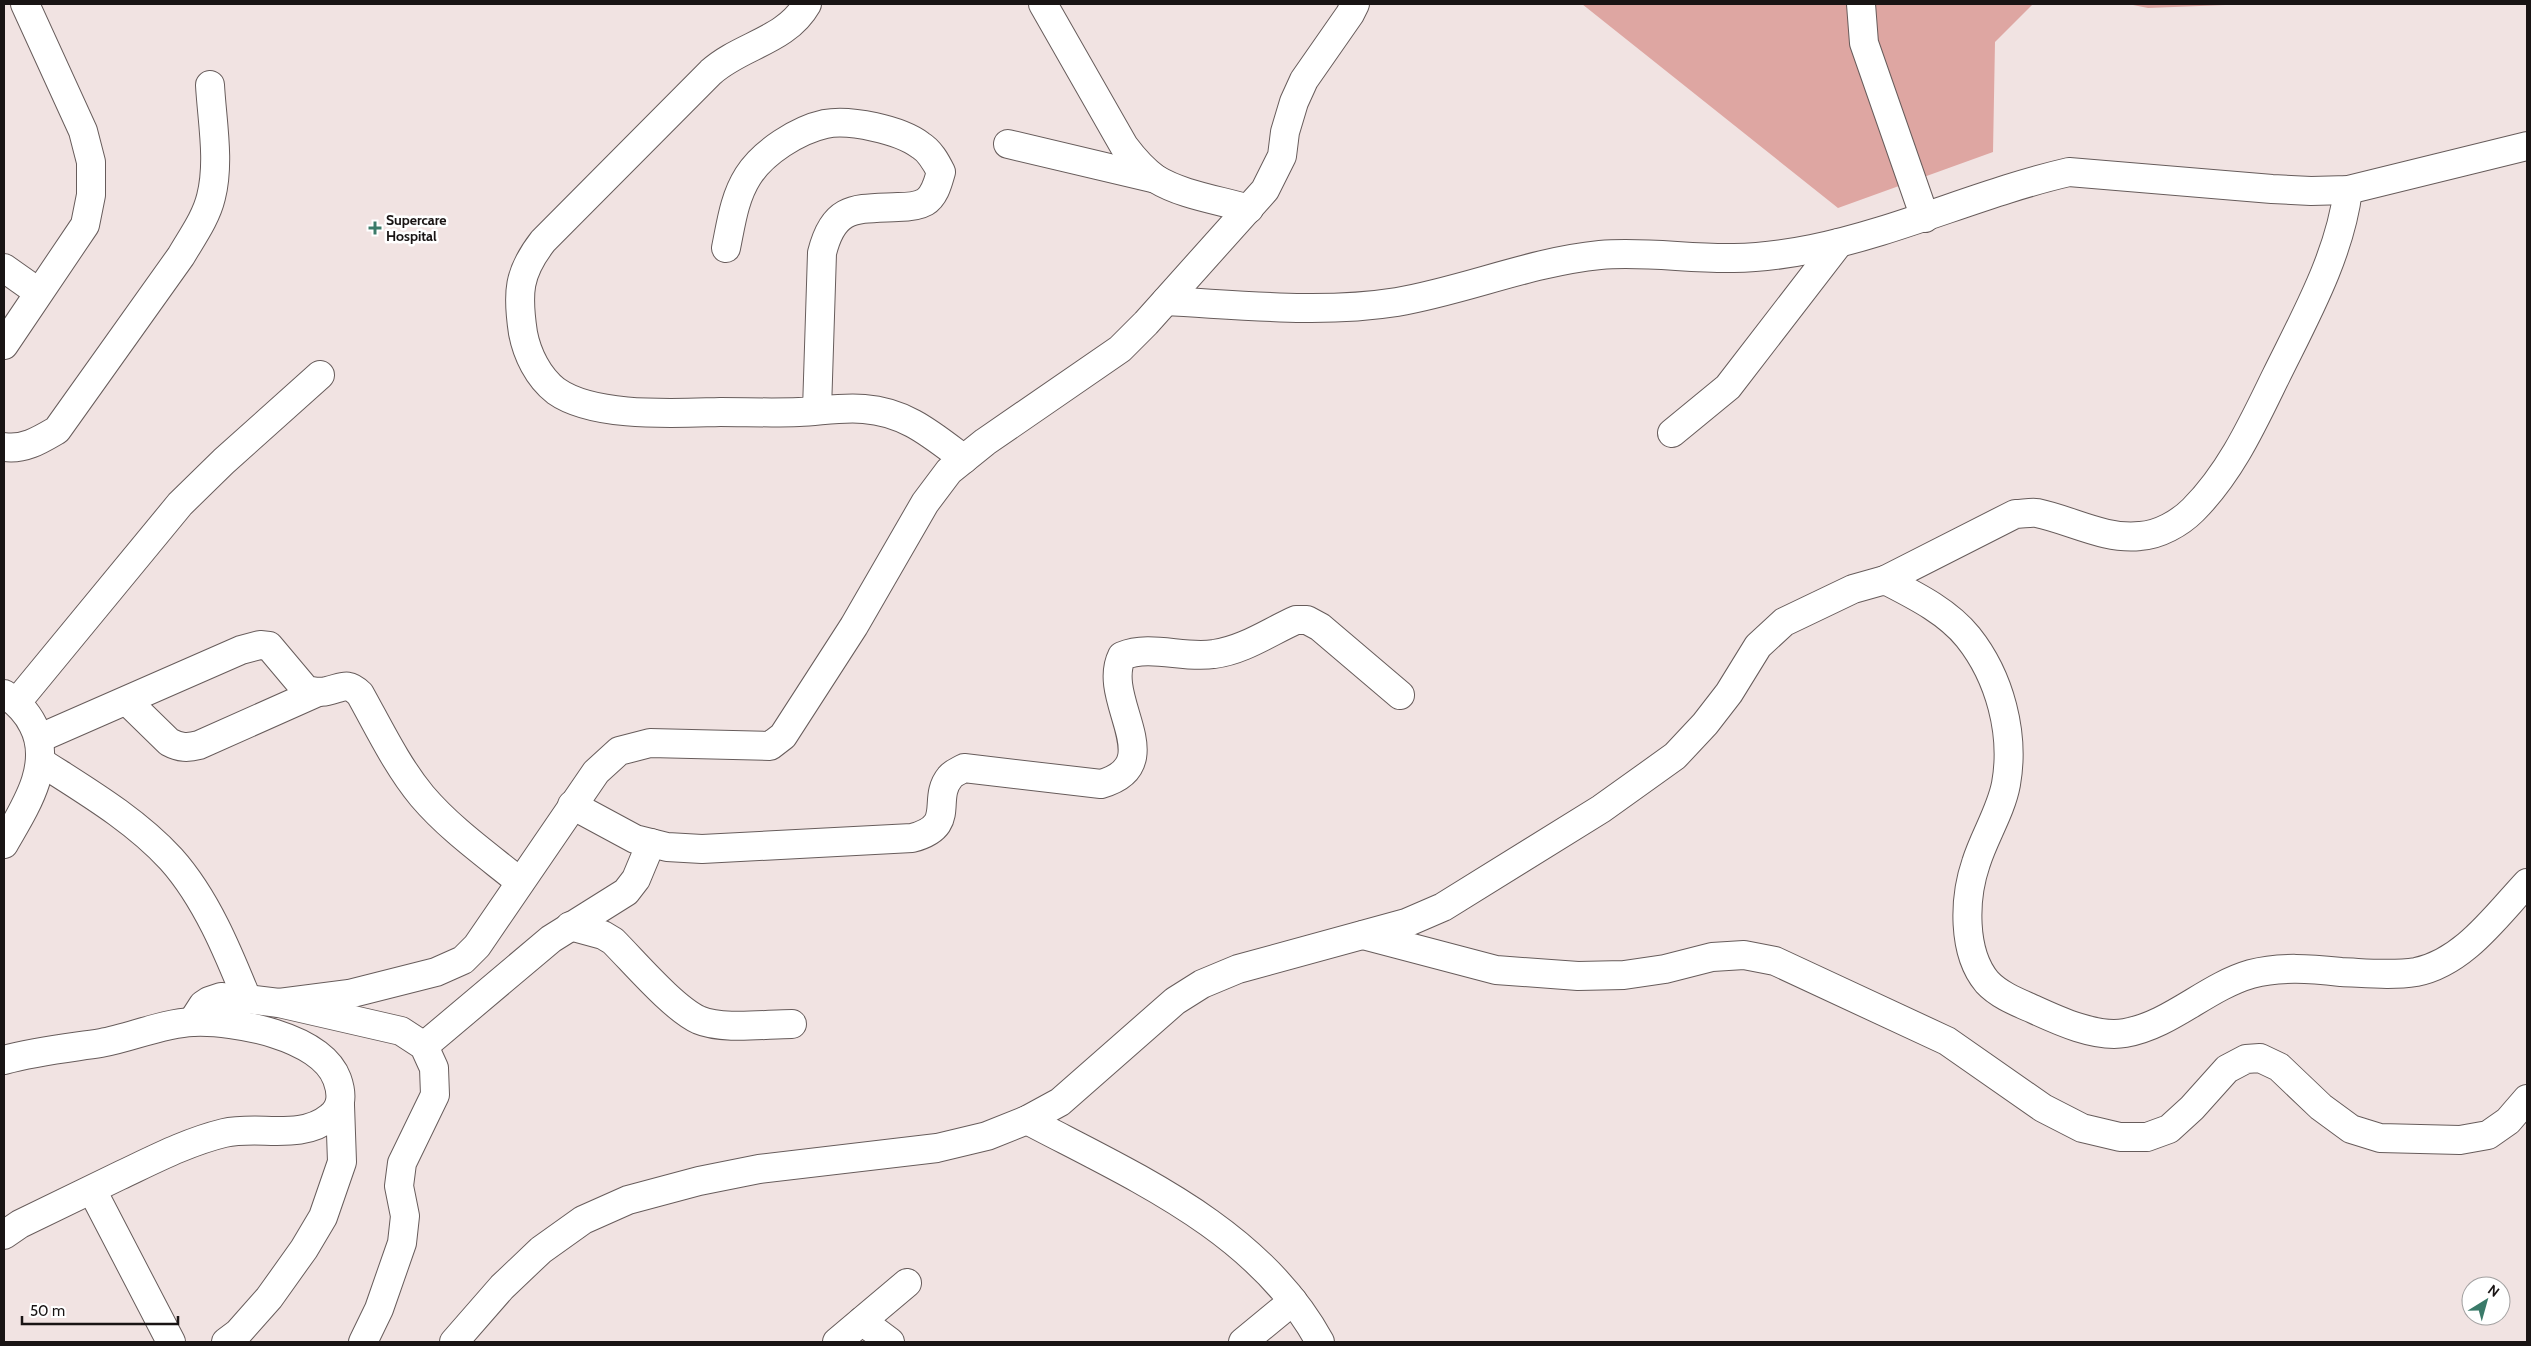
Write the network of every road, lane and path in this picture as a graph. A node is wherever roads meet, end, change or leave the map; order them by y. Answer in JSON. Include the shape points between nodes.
{"nodes":[{"id":1,"x":25,"y":4,"type":"edge"},
{"id":2,"x":807,"y":4,"type":"edge"},
{"id":3,"x":1043,"y":4,"type":"edge"},
{"id":4,"x":1354,"y":4,"type":"edge"},
{"id":5,"x":1861,"y":4,"type":"edge"},
{"id":6,"x":210,"y":85,"type":"dead end"},
{"id":7,"x":1008,"y":144,"type":"dead end"},
{"id":8,"x":2527,"y":146,"type":"edge"},
{"id":9,"x":1157,"y":179,"type":"junction"},
{"id":10,"x":2348,"y":190,"type":"junction"},
{"id":11,"x":1248,"y":208,"type":"junction"},
{"id":12,"x":1926,"y":218,"type":"junction"},
{"id":13,"x":1839,"y":243,"type":"junction"},
{"id":14,"x":726,"y":248,"type":"dead end"},
{"id":15,"x":4,"y":268,"type":"edge"},
{"id":16,"x":38,"y":292,"type":"junction"},
{"id":17,"x":1166,"y":301,"type":"junction"},
{"id":18,"x":4,"y":345,"type":"edge"},
{"id":19,"x":320,"y":375,"type":"dead end"},
{"id":20,"x":817,"y":410,"type":"junction"},
{"id":21,"x":1672,"y":433,"type":"dead end"},
{"id":22,"x":4,"y":447,"type":"edge"},
{"id":23,"x":964,"y":459,"type":"junction"},
{"id":24,"x":1885,"y":580,"type":"junction"},
{"id":25,"x":318,"y":692,"type":"junction"},
{"id":26,"x":1400,"y":696,"type":"dead end"},
{"id":27,"x":11,"y":698,"type":"edge"},
{"id":28,"x":127,"y":701,"type":"junction"},
{"id":29,"x":40,"y":750,"type":"junction"},
{"id":30,"x":572,"y":805,"type":"junction"},
{"id":31,"x":651,"y":843,"type":"junction"},
{"id":32,"x":4,"y":844,"type":"edge"},
{"id":33,"x":520,"y":882,"type":"junction"},
{"id":34,"x":2527,"y":883,"type":"edge"},
{"id":35,"x":570,"y":926,"type":"junction"},
{"id":36,"x":1362,"y":934,"type":"junction"},
{"id":37,"x":247,"y":999,"type":"junction"},
{"id":38,"x":279,"y":1003,"type":"junction"},
{"id":39,"x":192,"y":1022,"type":"junction"},
{"id":40,"x":792,"y":1024,"type":"dead end"},
{"id":41,"x":424,"y":1046,"type":"junction"},
{"id":42,"x":4,"y":1060,"type":"edge"},
{"id":43,"x":2527,"y":1099,"type":"edge"},
{"id":44,"x":340,"y":1105,"type":"junction"},
{"id":45,"x":1027,"y":1120,"type":"junction"},
{"id":46,"x":92,"y":1190,"type":"junction"},
{"id":47,"x":4,"y":1235,"type":"edge"},
{"id":48,"x":907,"y":1283,"type":"dead end"},
{"id":49,"x":1293,"y":1301,"type":"junction"},
{"id":50,"x":862,"y":1321,"type":"junction"},
{"id":51,"x":171,"y":1342,"type":"edge"},
{"id":52,"x":226,"y":1342,"type":"edge"},
{"id":53,"x":363,"y":1342,"type":"edge"},
{"id":54,"x":454,"y":1342,"type":"edge"},
{"id":55,"x":837,"y":1342,"type":"edge"},
{"id":56,"x":890,"y":1342,"type":"edge"},
{"id":57,"x":1244,"y":1342,"type":"edge"},
{"id":58,"x":1320,"y":1342,"type":"edge"}],
"edges":[{"from":1,"to":16,"type":"main road","via":[[83,131],[91,162],[91,194],[85,225]]},
{"from":2,"to":20,"type":"main road","via":[[785,30],[725,60],[711,72],[543,241],[528,260],[521,280],[519,304],[526,349],[540,373],[556,390],[579,402],[640,413]]},
{"from":3,"to":9,"type":"main road","via":[[1124,146],[1139,166]]},
{"from":4,"to":11,"type":"main road","via":[[1304,80],[1294,102],[1275,173]]},
{"from":5,"to":12,"type":"main road","via":[[1864,44]]},
{"from":6,"to":22,"type":"main road","via":[[215,174],[211,198],[199,225],[181,256],[57,430],[37,442]]},
{"from":7,"to":9,"type":"main road"},
{"from":8,"to":10,"type":"main road"},
{"from":9,"to":11,"type":"main road","via":[[1183,190]]},
{"from":10,"to":12,"type":"main road","via":[[2311,192],[2069,172]]},
{"from":10,"to":24,"type":"main road","via":[[2345,214],[2333,253],[2288,352],[2243,442],[2222,476],[2192,511],[2167,529],[2140,536],[2109,534],[2036,512],[2015,514]]},
{"from":11,"to":17,"type":"main road"},
{"from":12,"to":13,"type":"main road"},
{"from":13,"to":17,"type":"main road","via":[[1734,258],[1599,255],[1542,263],[1450,291],[1358,308]]},
{"from":13,"to":21,"type":"main road","via":[[1745,368],[1728,387]]},
{"from":14,"to":20,"type":"main road","via":[[736,198],[748,175],[767,156],[805,132],[826,124],[870,126],[921,145],[934,159],[941,172],[936,190],[926,202],[856,209],[837,219],[827,234],[822,253]]},
{"from":15,"to":16,"type":"main road"},
{"from":16,"to":18,"type":"main road"},
{"from":17,"to":23,"type":"main road","via":[[1120,349]]},
{"from":19,"to":27,"type":"main road","via":[[180,504]]},
{"from":20,"to":23,"type":"main road","via":[[865,409],[893,414],[919,425]]},
{"from":23,"to":30,"type":"main road","via":[[949,471],[929,497],[854,626],[783,736],[770,746],[650,743],[619,751],[596,772]]},
{"from":24,"to":34,"type":"main road","via":[[1944,615],[1968,637],[1985,664],[2001,701],[2010,743],[2006,786],[1969,886],[1969,924],[1971,948],[1988,982],[2025,1006],[2095,1031],[2121,1034],[2141,1030],[2250,975],[2274,970],[2310,969],[2387,975],[2418,972],[2460,951]]},
{"from":24,"to":36,"type":"main road","via":[[1853,589],[1784,622],[1758,646],[1729,693],[1675,756],[1601,809],[1443,906],[1406,923]]},
{"from":25,"to":28,"type":"main road","via":[[188,748],[170,742]]},
{"from":25,"to":28,"type":"main road","via":[[306,690],[269,646],[260,645],[241,650]]},
{"from":25,"to":33,"type":"main road","via":[[344,685],[353,687],[421,795],[448,824]]},
{"from":26,"to":31,"type":"main road","via":[[1320,627],[1307,620],[1296,620],[1235,650],[1214,654],[1193,656],[1136,650],[1122,656],[1117,666],[1117,681],[1134,752],[1129,766],[1118,779],[1101,784],[964,768],[951,776],[945,788],[940,821],[927,834],[912,838],[702,849]]},
{"from":27,"to":29,"type":"main road"},
{"from":28,"to":29,"type":"main road"},
{"from":29,"to":32,"type":"main road","via":[[33,788]]},
{"from":29,"to":37,"type":"main road","via":[[118,811],[172,860],[197,895]]},
{"from":30,"to":31,"type":"main road","via":[[635,839]]},
{"from":30,"to":33,"type":"main road"},
{"from":31,"to":35,"type":"main road","via":[[636,879],[626,892]]},
{"from":33,"to":38,"type":"main road","via":[[477,946],[463,960],[436,972],[349,994]]},
{"from":35,"to":40,"type":"main road","via":[[603,935],[614,942],[671,999],[700,1020]]},
{"from":35,"to":41,"type":"main road"},
{"from":36,"to":43,"type":"main road","via":[[1496,970],[1578,976],[1624,975],[1712,957],[1744,955],[1775,961],[1947,1041],[2042,1108],[2082,1128],[2120,1137],[2147,1137],[2169,1129],[2227,1069],[2246,1059],[2260,1058],[2279,1067],[2321,1107],[2351,1129],[2380,1138],[2460,1140],[2488,1134],[2508,1121]]},
{"from":36,"to":45,"type":"main road","via":[[1238,969],[1202,984],[1175,1000],[1060,1102]]},
{"from":37,"to":38,"type":"main road"},
{"from":37,"to":39,"type":"main road","via":[[221,997],[209,1001]]},
{"from":38,"to":41,"type":"main road","via":[[401,1031]]},
{"from":39,"to":42,"type":"main road","via":[[103,1043]]},
{"from":39,"to":44,"type":"main road","via":[[236,1024],[286,1037],[327,1063],[342,1090]]},
{"from":41,"to":53,"type":"main road","via":[[434,1068],[435,1095],[402,1163],[399,1186],[405,1216],[402,1243]]},
{"from":44,"to":46,"type":"main road","via":[[326,1120],[307,1129],[249,1130],[205,1138]]},
{"from":44,"to":52,"type":"main road","via":[[342,1162],[323,1217],[269,1298]]},
{"from":45,"to":49,"type":"main road","via":[[1152,1186],[1216,1226],[1243,1248]]},
{"from":45,"to":54,"type":"main road","via":[[987,1136],[937,1148],[759,1169],[628,1200],[583,1220],[541,1250],[502,1287]]},
{"from":46,"to":47,"type":"main road","via":[[20,1224]]},
{"from":46,"to":51,"type":"main road"},
{"from":48,"to":50,"type":"main road"},
{"from":49,"to":57,"type":"main road"},
{"from":49,"to":58,"type":"main road"},
{"from":50,"to":55,"type":"main road"},
{"from":50,"to":56,"type":"main road"}]}
